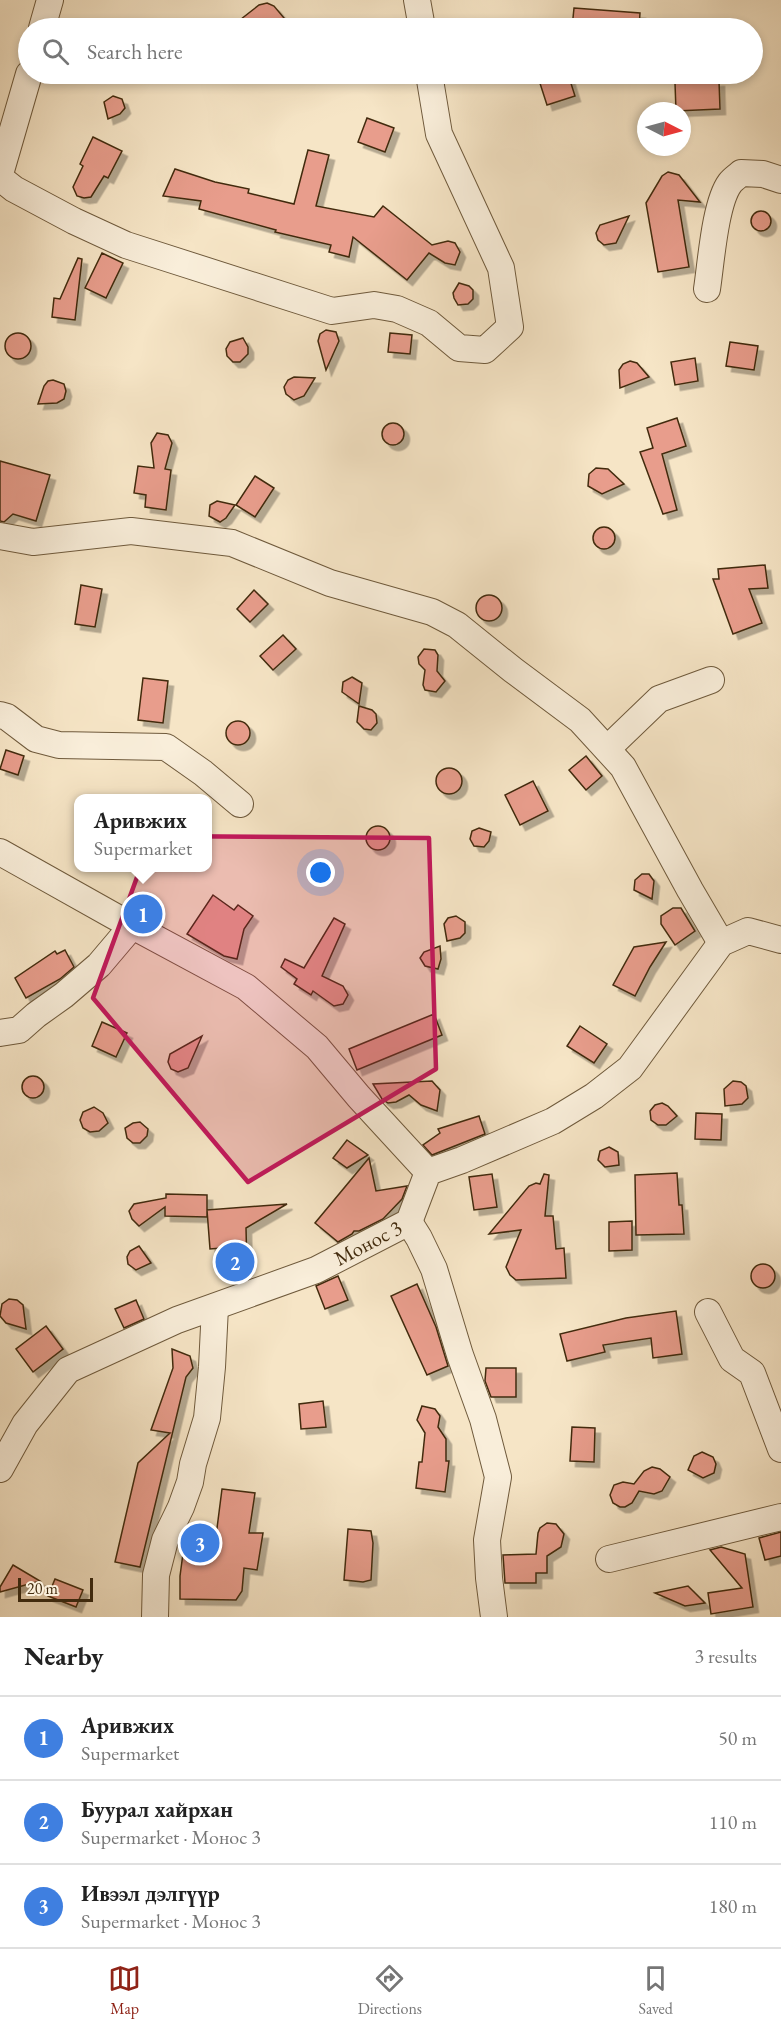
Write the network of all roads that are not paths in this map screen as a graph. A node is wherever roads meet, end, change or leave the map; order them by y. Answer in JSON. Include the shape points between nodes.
{"nodes":[{"id":1,"x":50,"y":0,"type":"edge"},
{"id":2,"x":417,"y":0,"type":"edge"},
{"id":3,"x":45,"y":18,"type":"edge"},
{"id":4,"x":420,"y":18,"type":"edge"},
{"id":5,"x":26,"y":84,"type":"edge"},
{"id":6,"x":431,"y":84,"type":"edge"},
{"id":7,"x":0,"y":176,"type":"edge"},
{"id":8,"x":781,"y":180,"type":"edge"},
{"id":9,"x":707,"y":289,"type":"dead end"},
{"id":10,"x":0,"y":536,"type":"edge"},
{"id":11,"x":711,"y":680,"type":"dead end"},
{"id":12,"x":0,"y":715,"type":"edge"},
{"id":13,"x":607,"y":749,"type":"junction"},
{"id":14,"x":240,"y":804,"type":"dead end"},
{"id":15,"x":0,"y":852,"type":"edge"},
{"id":16,"x":132,"y":926,"type":"junction"},
{"id":17,"x":781,"y":940,"type":"edge"},
{"id":18,"x":721,"y":943,"type":"junction"},
{"id":19,"x":0,"y":1032,"type":"edge"},
{"id":20,"x":428,"y":1172,"type":"junction"},
{"id":21,"x":409,"y":1222,"type":"junction"},
{"id":22,"x":215,"y":1307,"type":"junction"},
{"id":23,"x":708,"y":1312,"type":"dead end"},
{"id":24,"x":781,"y":1449,"type":"edge"},
{"id":25,"x":0,"y":1469,"type":"edge"},
{"id":26,"x":781,"y":1517,"type":"edge"},
{"id":27,"x":609,"y":1559,"type":"dead end"},
{"id":28,"x":155,"y":1617,"type":"edge"},
{"id":29,"x":494,"y":1617,"type":"edge"}],
"edges":[{"from":1,"to":3,"type":"street"},
{"from":2,"to":4,"type":"street"},
{"from":5,"to":7,"type":"street"},
{"from":6,"to":7,"type":"street","via":[[439,134],[501,268],[510,327],[485,350],[459,348],[429,322],[398,309],[374,305],[332,311],[126,245],[14,189]]},
{"from":8,"to":9,"type":"street","via":[[741,173],[729,184],[716,229]]},
{"from":10,"to":13,"type":"street","via":[[33,542],[131,531],[232,543],[330,583],[432,612],[457,625],[580,720]]},
{"from":11,"to":13,"type":"street","via":[[659,699]]},
{"from":12,"to":14,"type":"street","via":[[36,739],[59,745],[166,747]]},
{"from":13,"to":18,"type":"street","via":[[623,767]]},
{"from":15,"to":16,"type":"street"},
{"from":16,"to":19,"type":"street","via":[[99,965],[64,995],[19,1030]]},
{"from":16,"to":20,"type":"street","via":[[246,987],[317,1047]]},
{"from":17,"to":18,"type":"street","via":[[748,931]]},
{"from":18,"to":20,"type":"street","via":[[630,1068],[553,1121]]},
{"from":20,"to":21,"type":"street","name":"Монос 3"},
{"from":21,"to":22,"type":"street","name":"Монос 3","via":[[315,1270]]},
{"from":21,"to":29,"type":"street","via":[[434,1269],[498,1477],[487,1540]]},
{"from":22,"to":25,"type":"street","name":"Монос 3","via":[[177,1320],[68,1370],[25,1424]]},
{"from":22,"to":28,"type":"street","via":[[207,1418],[190,1482],[165,1540],[156,1575]]},
{"from":23,"to":24,"type":"street","via":[[732,1359],[752,1373]]},
{"from":26,"to":27,"type":"street"}]}
